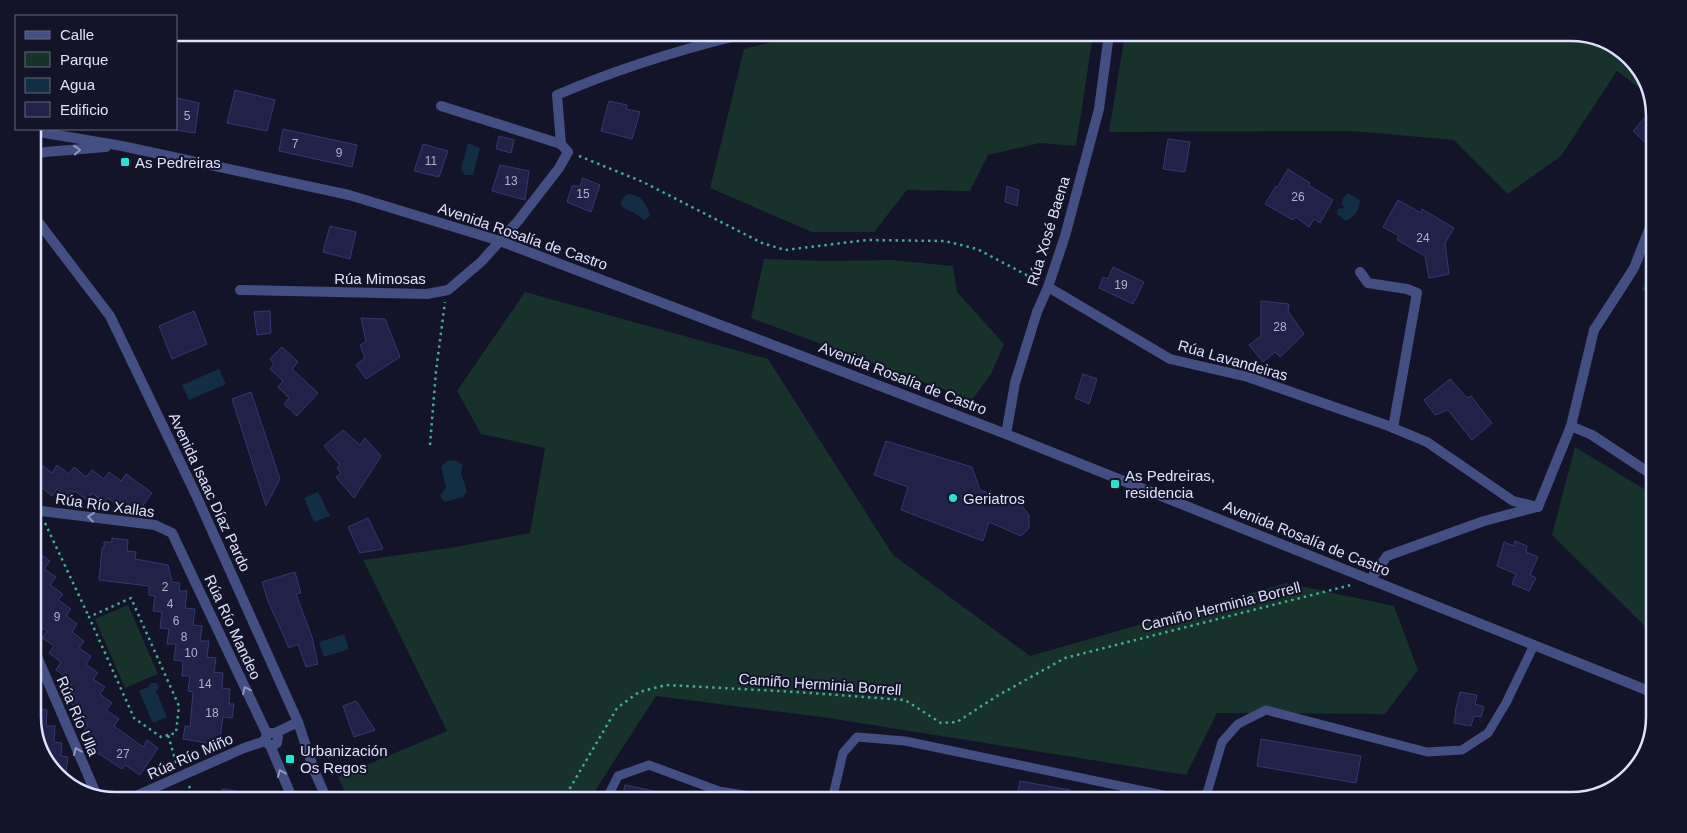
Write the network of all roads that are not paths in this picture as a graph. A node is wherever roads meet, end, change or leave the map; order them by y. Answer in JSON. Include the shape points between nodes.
{"nodes":[{"id":1,"x":715,"y":41,"type":"edge"},
{"id":2,"x":1108,"y":41,"type":"edge"},
{"id":3,"x":441,"y":106,"type":"dead end"},
{"id":4,"x":41,"y":132,"type":"edge"},
{"id":5,"x":122,"y":146,"type":"junction"},
{"id":6,"x":565,"y":148,"type":"junction"},
{"id":7,"x":41,"y":153,"type":"edge"},
{"id":8,"x":41,"y":225,"type":"edge"},
{"id":9,"x":1646,"y":237,"type":"edge"},
{"id":10,"x":500,"y":241,"type":"junction"},
{"id":11,"x":1360,"y":272,"type":"dead end"},
{"id":12,"x":1048,"y":286,"type":"junction"},
{"id":13,"x":240,"y":290,"type":"dead end"},
{"id":14,"x":1571,"y":426,"type":"junction"},
{"id":15,"x":1393,"y":428,"type":"junction"},
{"id":16,"x":1006,"y":434,"type":"junction"},
{"id":17,"x":1646,"y":471,"type":"edge"},
{"id":18,"x":1538,"y":507,"type":"junction"},
{"id":19,"x":41,"y":512,"type":"edge"},
{"id":20,"x":172,"y":533,"type":"joint"},
{"id":21,"x":1370,"y":580,"type":"junction"},
{"id":22,"x":1534,"y":645,"type":"junction"},
{"id":23,"x":41,"y":666,"type":"edge"},
{"id":24,"x":1646,"y":690,"type":"edge"},
{"id":25,"x":298,"y":722,"type":"junction"},
{"id":26,"x":269,"y":738,"type":"junction"},
{"id":27,"x":94,"y":788,"type":"edge"},
{"id":28,"x":145,"y":792,"type":"edge"},
{"id":29,"x":290,"y":792,"type":"edge"},
{"id":30,"x":324,"y":792,"type":"edge"},
{"id":31,"x":610,"y":792,"type":"edge"},
{"id":32,"x":724,"y":792,"type":"edge"},
{"id":33,"x":834,"y":792,"type":"edge"},
{"id":34,"x":1149,"y":792,"type":"edge"},
{"id":35,"x":1208,"y":792,"type":"edge"}],
"edges":[{"from":1,"to":6,"type":"street","via":[[593,79],[557,95]]},
{"from":2,"to":12,"type":"street","name":"Rúa Xosé Baena","via":[[1099,109]]},
{"from":3,"to":6,"type":"street"},
{"from":4,"to":5,"type":"street","name":"Avenida Rosalía de Castro"},
{"from":7,"to":5,"type":"street","name":"Avenida Rosalía de Castro","one_way":true},
{"from":5,"to":10,"type":"street","name":"Avenida Rosalía de Castro","via":[[349,195]]},
{"from":6,"to":10,"type":"street","name":"Rúa Mimosas","via":[[559,168]]},
{"from":8,"to":25,"type":"street","name":"Avenida Isaac Díaz Pardo","via":[[110,316],[196,495]]},
{"from":9,"to":14,"type":"street","via":[[1634,268],[1594,330]]},
{"from":10,"to":13,"type":"street","name":"Rúa Mimosas","via":[[448,290],[427,294]]},
{"from":10,"to":16,"type":"street","name":"Avenida Rosalía de Castro"},
{"from":11,"to":15,"type":"street","via":[[1368,283],[1418,293]]},
{"from":12,"to":15,"type":"street","name":"Rúa Lavandeiras","via":[[1170,359],[1248,377]]},
{"from":12,"to":16,"type":"street","name":"Rúa Xosé Baena","via":[[1015,383]]},
{"from":14,"to":17,"type":"street","via":[[1592,435]]},
{"from":14,"to":18,"type":"street"},
{"from":15,"to":18,"type":"street","name":"Rúa Lavandeiras","via":[[1427,442],[1514,501]]},
{"from":16,"to":21,"type":"street","name":"Avenida Rosalía de Castro"},
{"from":18,"to":21,"type":"street","via":[[1484,521],[1387,556]]},
{"from":20,"to":19,"type":"street","name":"Rúa Río Xallas","one_way":true,"via":[[155,525]]},
{"from":26,"to":20,"type":"street","name":"Rúa Río Mandeo","one_way":true},
{"from":21,"to":22,"type":"street","name":"Avenida Rosalía de Castro"},
{"from":22,"to":24,"type":"street","name":"Avenida Rosalía de Castro"},
{"from":22,"to":35,"type":"lane","via":[[1488,733],[1462,750],[1427,752],[1266,710],[1238,724],[1222,742]]},
{"from":27,"to":23,"type":"street","name":"Rúa Río Ulla","one_way":true},
{"from":25,"to":26,"type":"street","name":"Rúa Río Miño"},
{"from":25,"to":30,"type":"street","name":"Avenida Isaac Díaz Pardo"},
{"from":26,"to":28,"type":"street","name":"Rúa Río Miño"},
{"from":29,"to":26,"type":"street","name":"Rúa Río Mandeo","one_way":true},
{"from":31,"to":32,"type":"lane","via":[[618,776],[649,765]]},
{"from":33,"to":34,"type":"lane","via":[[843,754],[857,737],[905,741]]}]}
